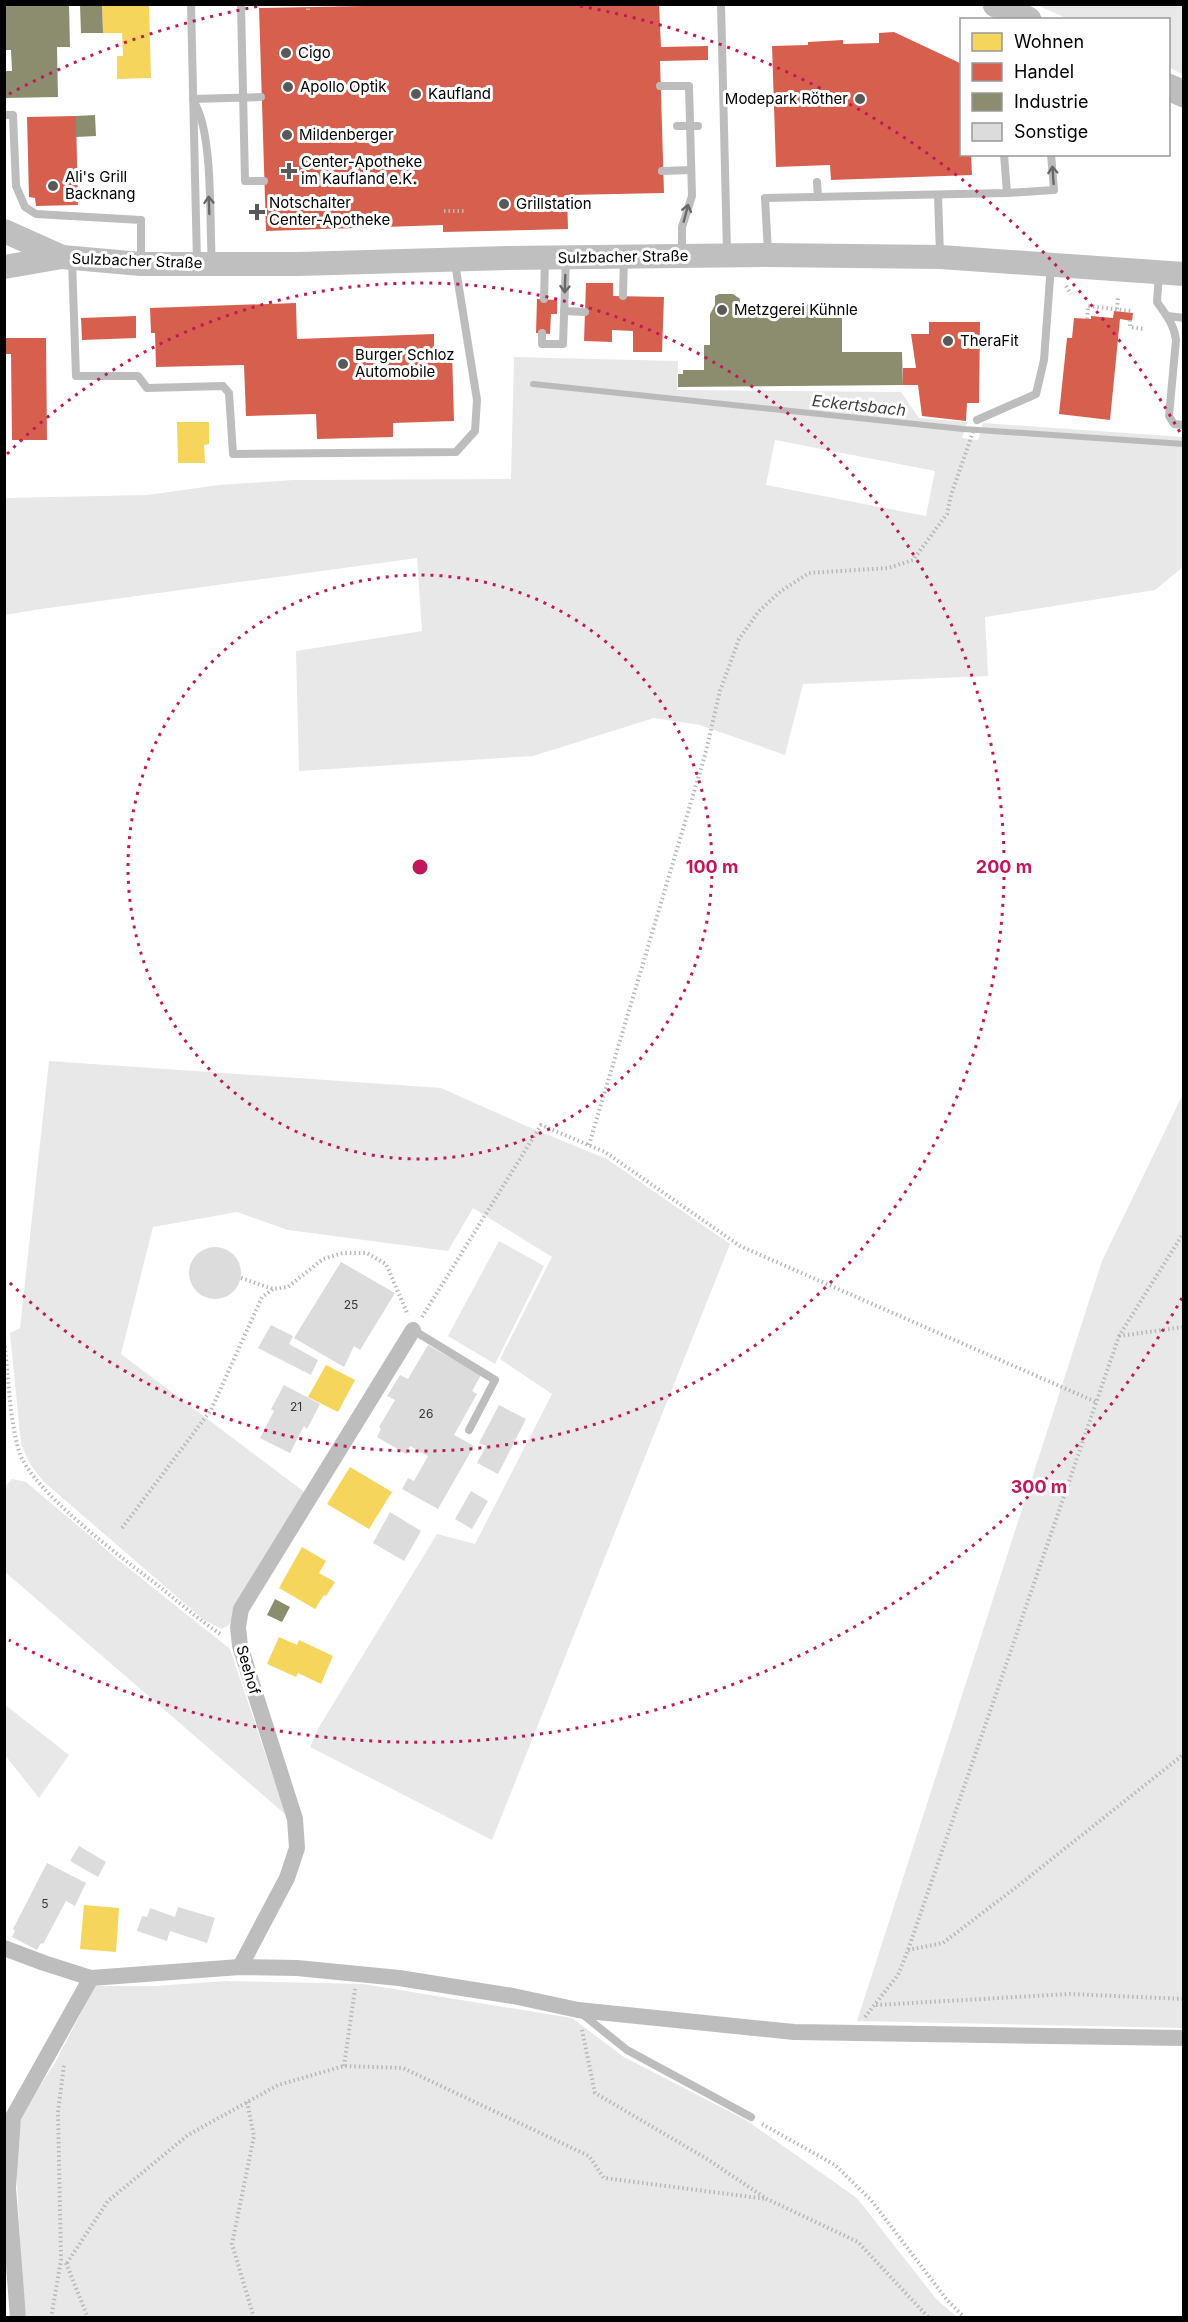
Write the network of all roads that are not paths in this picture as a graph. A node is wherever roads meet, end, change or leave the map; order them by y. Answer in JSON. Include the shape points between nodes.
{"nodes":[{"id":1,"x":191,"y":4,"type":"edge"},
{"id":2,"x":241,"y":4,"type":"edge"},
{"id":3,"x":721,"y":4,"type":"edge"},
{"id":4,"x":996,"y":4,"type":"edge"},
{"id":5,"x":1024,"y":18,"type":"edge"},
{"id":6,"x":676,"y":75,"type":"dead end"},
{"id":7,"x":660,"y":86,"type":"dead end"},
{"id":8,"x":677,"y":86,"type":"junction"},
{"id":9,"x":1170,"y":88,"type":"edge"},
{"id":10,"x":1184,"y":94,"type":"edge"},
{"id":11,"x":261,"y":97,"type":"dead end"},
{"id":12,"x":243,"y":98,"type":"junction"},
{"id":13,"x":193,"y":99,"type":"junction"},
{"id":14,"x":4,"y":115,"type":"edge"},
{"id":15,"x":677,"y":126,"type":"dead end"},
{"id":16,"x":694,"y":126,"type":"junction"},
{"id":17,"x":1004,"y":156,"type":"edge"},
{"id":18,"x":1051,"y":156,"type":"edge"},
{"id":19,"x":691,"y":170,"type":"junction"},
{"id":20,"x":668,"y":173,"type":"dead end"},
{"id":21,"x":264,"y":181,"type":"dead end"},
{"id":22,"x":817,"y":182,"type":"dead end"},
{"id":23,"x":1007,"y":193,"type":"junction"},
{"id":24,"x":938,"y":196,"type":"dead end"},
{"id":25,"x":818,"y":197,"type":"junction"},
{"id":26,"x":4,"y":231,"type":"edge"},
{"id":27,"x":4,"y":242,"type":"edge"},
{"id":28,"x":4,"y":252,"type":"edge"},
{"id":29,"x":768,"y":255,"type":"junction"},
{"id":30,"x":681,"y":256,"type":"junction"},
{"id":31,"x":728,"y":256,"type":"junction"},
{"id":32,"x":624,"y":257,"type":"junction"},
{"id":33,"x":940,"y":257,"type":"junction"},
{"id":34,"x":67,"y":258,"type":"junction"},
{"id":35,"x":555,"y":258,"type":"junction"},
{"id":36,"x":455,"y":260,"type":"junction"},
{"id":37,"x":141,"y":264,"type":"junction"},
{"id":38,"x":204,"y":264,"type":"junction"},
{"id":39,"x":1051,"y":264,"type":"junction"},
{"id":40,"x":4,"y":267,"type":"edge"},
{"id":41,"x":1160,"y":271,"type":"junction"},
{"id":42,"x":1184,"y":274,"type":"edge"},
{"id":43,"x":623,"y":296,"type":"dead end"},
{"id":44,"x":544,"y":299,"type":"dead end"},
{"id":45,"x":564,"y":311,"type":"junction"},
{"id":46,"x":585,"y":312,"type":"dead end"},
{"id":47,"x":1168,"y":315,"type":"junction"},
{"id":48,"x":1184,"y":318,"type":"edge"},
{"id":49,"x":542,"y":333,"type":"dead end"},
{"id":50,"x":977,"y":420,"type":"dead end"},
{"id":51,"x":1184,"y":424,"type":"edge"},
{"id":52,"x":413,"y":1330,"type":"joint"},
{"id":53,"x":469,"y":1430,"type":"dead end"},
{"id":54,"x":4,"y":1948,"type":"edge"},
{"id":55,"x":240,"y":1967,"type":"junction"},
{"id":56,"x":91,"y":1978,"type":"junction"},
{"id":57,"x":578,"y":2010,"type":"junction"},
{"id":58,"x":1184,"y":2038,"type":"edge"},
{"id":59,"x":751,"y":2117,"type":"road end"},
{"id":60,"x":18,"y":2318,"type":"edge"}],
"edges":[{"from":1,"to":13,"type":"lane"},
{"from":2,"to":12,"type":"lane"},
{"from":3,"to":31,"type":"lane"},
{"from":4,"to":5,"type":"main road"},
{"from":6,"to":8,"type":"lane"},
{"from":7,"to":8,"type":"lane"},
{"from":8,"to":16,"type":"lane","via":[[689,86]]},
{"from":9,"to":10,"type":"main road"},
{"from":11,"to":12,"type":"lane"},
{"from":12,"to":13,"type":"lane"},
{"from":12,"to":21,"type":"lane","via":[[245,181]]},
{"from":13,"to":38,"type":"lane"},
{"from":38,"to":13,"type":"lane","one_way":true,"via":[[208,155],[201,115]]},
{"from":14,"to":37,"type":"lane","via":[[13,115],[11,178],[25,207],[36,214],[94,221],[141,216]]},
{"from":15,"to":16,"type":"lane"},
{"from":16,"to":19,"type":"lane"},
{"from":17,"to":23,"type":"lane"},
{"from":23,"to":18,"type":"lane","one_way":true,"via":[[1054,190]]},
{"from":19,"to":20,"type":"lane"},
{"from":30,"to":19,"type":"lane","one_way":true,"via":[[682,227],[692,196]]},
{"from":22,"to":25,"type":"lane"},
{"from":23,"to":25,"type":"lane"},
{"from":24,"to":33,"type":"lane"},
{"from":25,"to":29,"type":"lane","via":[[765,198]]},
{"from":26,"to":34,"type":"street","name":"Sulzbacher Straße"},
{"from":27,"to":28,"type":"street"},
{"from":29,"to":31,"type":"street","name":"Sulzbacher Straße"},
{"from":29,"to":33,"type":"street","name":"Sulzbacher Straße"},
{"from":30,"to":31,"type":"street","name":"Sulzbacher Straße"},
{"from":30,"to":32,"type":"street","name":"Sulzbacher Straße"},
{"from":32,"to":35,"type":"street","name":"Sulzbacher Straße"},
{"from":32,"to":43,"type":"lane"},
{"from":33,"to":39,"type":"street","name":"Sulzbacher Straße"},
{"from":34,"to":36,"type":"lane","via":[[76,376],[138,376],[147,388],[223,386],[229,393],[233,454],[456,452],[475,431],[477,400]]},
{"from":34,"to":37,"type":"street","name":"Sulzbacher Straße"},
{"from":34,"to":40,"type":"street","name":"Sulzbacher Straße"},
{"from":35,"to":36,"type":"street","name":"Sulzbacher Straße"},
{"from":35,"to":44,"type":"lane"},
{"from":35,"to":45,"type":"lane","one_way":true},
{"from":36,"to":38,"type":"street","name":"Sulzbacher Straße"},
{"from":37,"to":38,"type":"street","name":"Sulzbacher Straße"},
{"from":39,"to":41,"type":"street","name":"Sulzbacher Straße"},
{"from":39,"to":50,"type":"lane","via":[[1044,360],[1036,394]]},
{"from":41,"to":42,"type":"street","name":"Sulzbacher Straße"},
{"from":41,"to":47,"type":"lane","via":[[1157,302]]},
{"from":45,"to":46,"type":"lane"},
{"from":45,"to":49,"type":"lane","via":[[563,344],[542,344]]},
{"from":47,"to":48,"type":"lane"},
{"from":47,"to":51,"type":"lane","via":[[1176,340],[1169,416],[1174,424]]},
{"from":52,"to":53,"type":"lane","via":[[495,1380]]},
{"from":52,"to":55,"type":"street","name":"Seehof","via":[[241,1609],[240,1646],[295,1819],[297,1848],[287,1878]]},
{"from":54,"to":56,"type":"street"},
{"from":55,"to":56,"type":"street"},
{"from":55,"to":57,"type":"street","via":[[399,1978]]},
{"from":56,"to":60,"type":"street","via":[[13,2117],[8,2188]]},
{"from":57,"to":58,"type":"street","via":[[794,2032]]},
{"from":57,"to":59,"type":"lane","via":[[627,2050]]}]}
